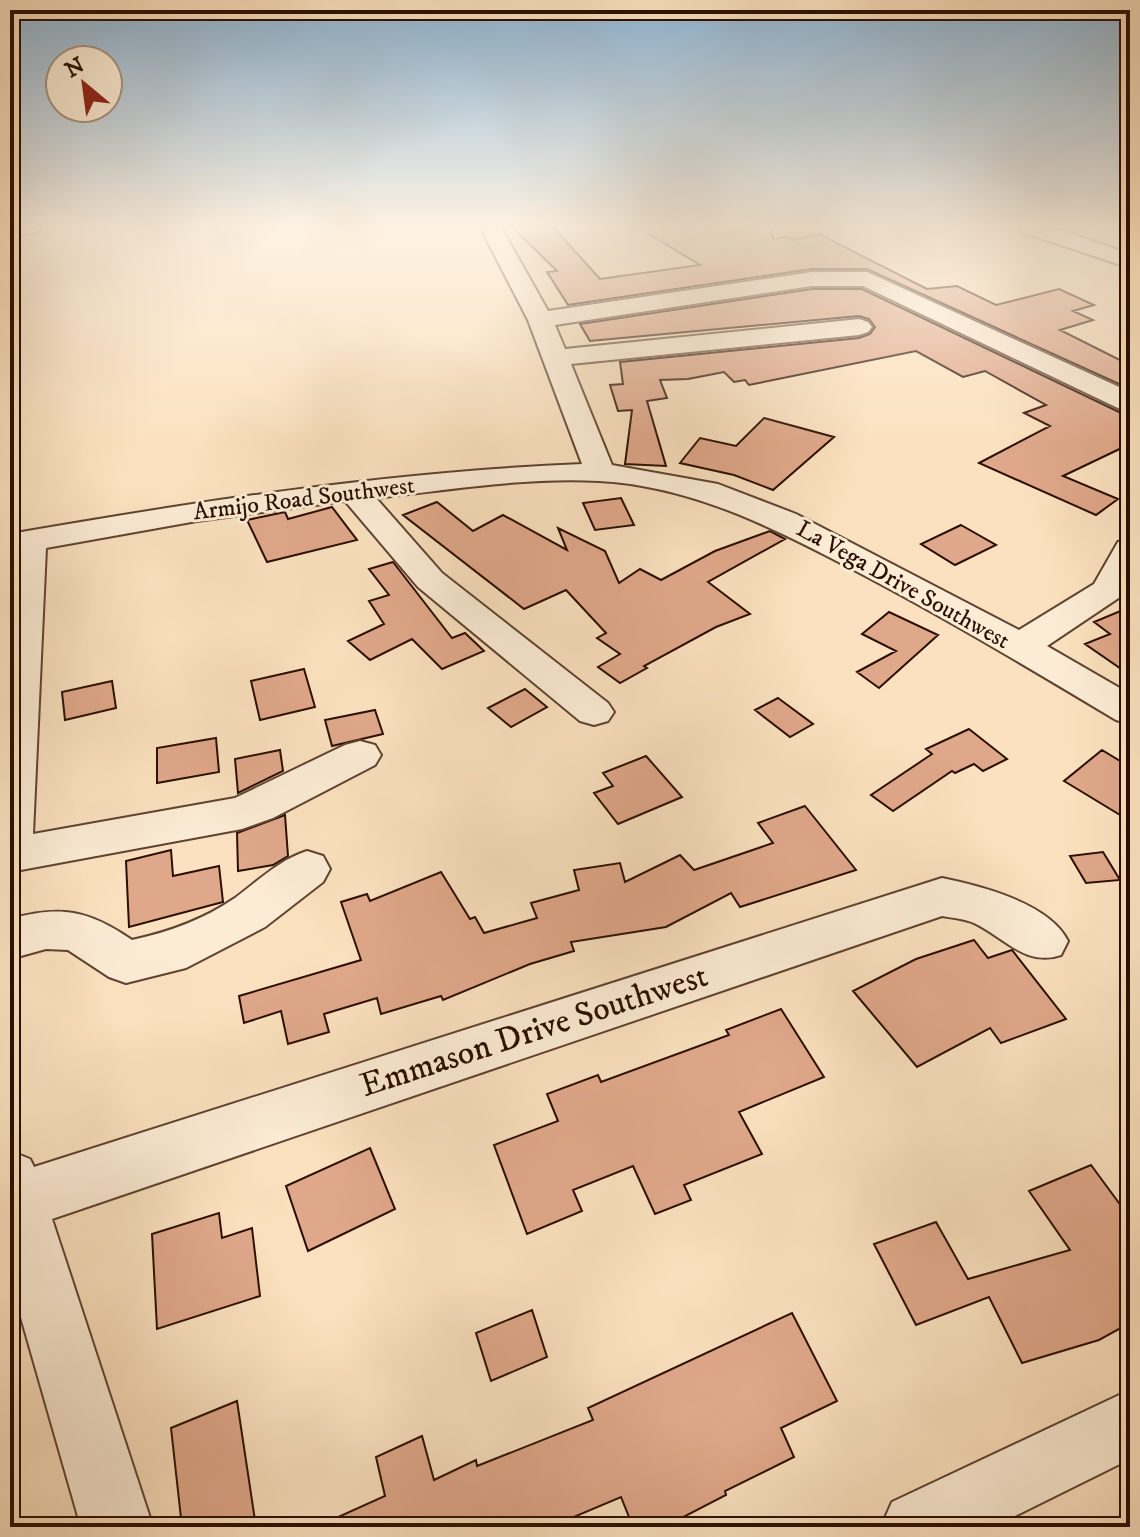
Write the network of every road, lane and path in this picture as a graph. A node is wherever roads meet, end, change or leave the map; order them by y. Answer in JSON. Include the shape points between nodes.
{"nodes":[{"id":1,"x":529,"y":299,"type":"edge"},
{"id":2,"x":681,"y":299,"type":"edge"},
{"id":3,"x":908,"y":299,"type":"edge"},
{"id":4,"x":540,"y":320,"type":"junction"},
{"id":5,"x":859,"y":327,"type":"dead end"},
{"id":6,"x":556,"y":358,"type":"junction"},
{"id":7,"x":1130,"y":403,"type":"edge"},
{"id":8,"x":600,"y":472,"type":"junction"},
{"id":9,"x":353,"y":491,"type":"junction"},
{"id":10,"x":20,"y":542,"type":"edge"},
{"id":11,"x":1130,"y":549,"type":"edge"},
{"id":12,"x":1017,"y":647,"type":"junction"},
{"id":13,"x":1130,"y":711,"type":"edge"},
{"id":14,"x":594,"y":712,"type":"dead end"},
{"id":15,"x":360,"y":755,"type":"dead end"},
{"id":16,"x":10,"y":852,"type":"edge"},
{"id":17,"x":307,"y":869,"type":"dead end"},
{"id":18,"x":10,"y":939,"type":"edge"},
{"id":19,"x":1044,"y":941,"type":"dead end"},
{"id":20,"x":14,"y":1190,"type":"edge"},
{"id":21,"x":1130,"y":1424,"type":"edge"},
{"id":22,"x":117,"y":1527,"type":"edge"},
{"id":23,"x":917,"y":1527,"type":"edge"}],
"edges":[{"from":1,"to":4,"type":"street"},
{"from":2,"to":4,"type":"street"},
{"from":3,"to":7,"type":"street"},
{"from":4,"to":6,"type":"street"},
{"from":5,"to":6,"type":"street"},
{"from":6,"to":8,"type":"street"},
{"from":8,"to":9,"type":"street","name":"Armijo Road Southwest"},
{"from":8,"to":12,"type":"street","name":"La Vega Drive Southwest","via":[[707,491],[785,521],[936,597]]},
{"from":9,"to":10,"type":"street","name":"Armijo Road Southwest"},
{"from":9,"to":14,"type":"street","via":[[430,580]]},
{"from":10,"to":16,"type":"street"},
{"from":11,"to":12,"type":"street","via":[[1108,590]]},
{"from":12,"to":13,"type":"street","name":"La Vega Drive Southwest"},
{"from":15,"to":16,"type":"street","via":[[278,800],[242,813]]},
{"from":17,"to":18,"type":"street","via":[[248,914],[186,948],[126,962],[87,935],[60,926]]},
{"from":19,"to":20,"type":"street","name":"Emmason Drive Southwest","via":[[983,905],[942,897]]},
{"from":20,"to":22,"type":"street"},
{"from":21,"to":23,"type":"street"}]}
